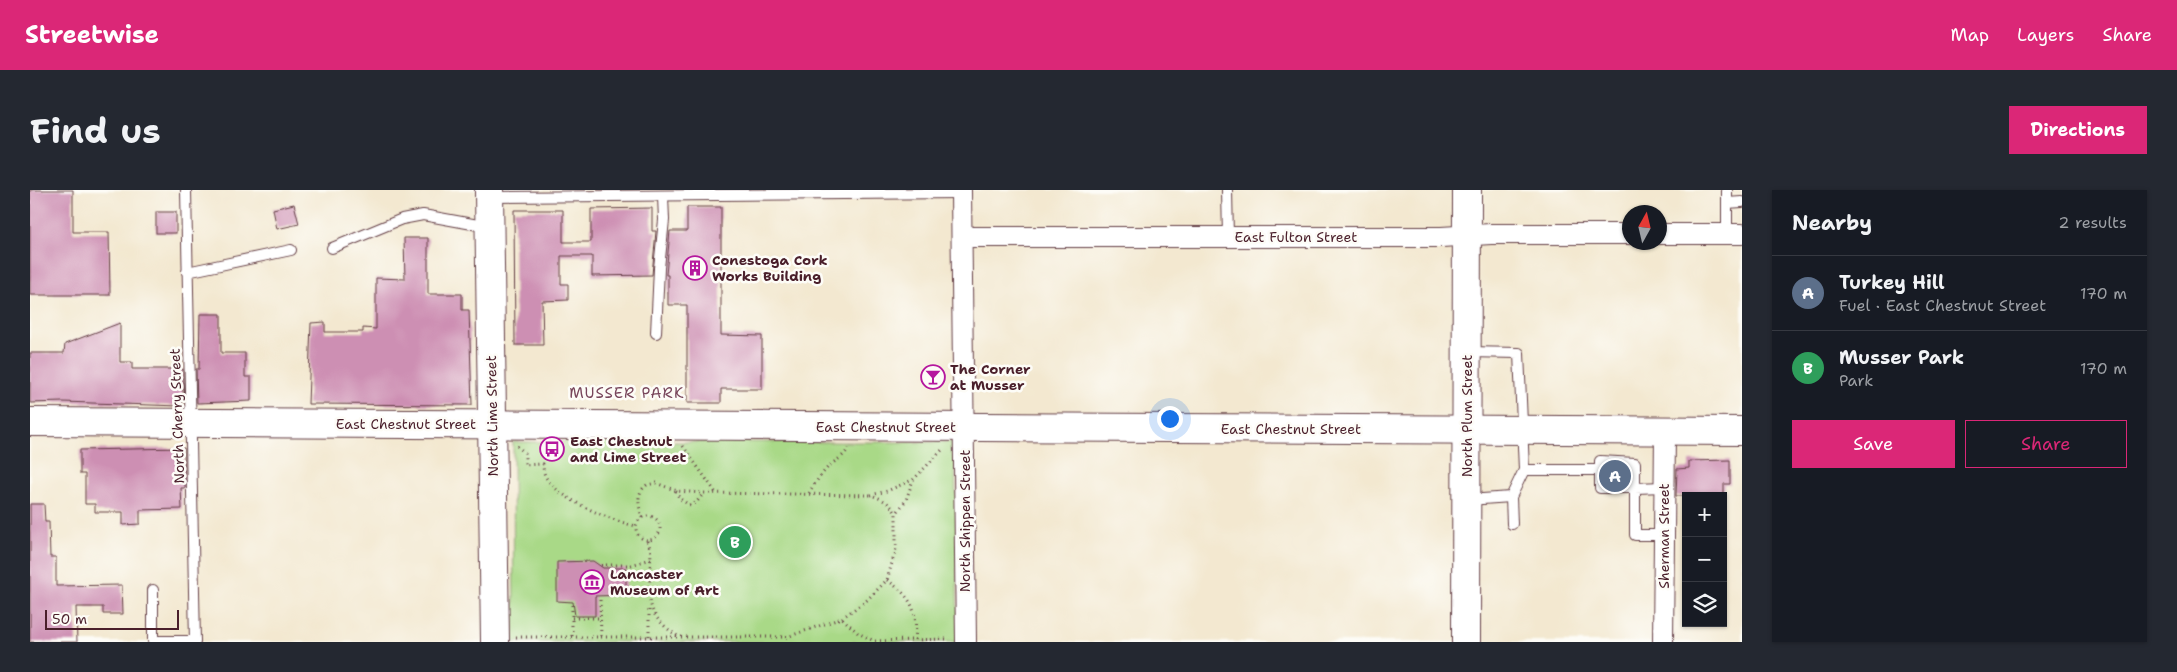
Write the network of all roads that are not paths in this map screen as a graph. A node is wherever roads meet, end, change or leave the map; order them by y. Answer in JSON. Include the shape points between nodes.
{"nodes":[{"id":1,"x":186,"y":190,"type":"edge"},
{"id":2,"x":1227,"y":190,"type":"edge"},
{"id":3,"x":1468,"y":190,"type":"edge"},
{"id":4,"x":1727,"y":190,"type":"edge"},
{"id":5,"x":826,"y":192,"type":"edge"},
{"id":6,"x":961,"y":192,"type":"edge"},
{"id":7,"x":489,"y":194,"type":"edge"},
{"id":8,"x":663,"y":196,"type":"junction"},
{"id":9,"x":1727,"y":202,"type":"junction"},
{"id":10,"x":1742,"y":202,"type":"edge"},
{"id":11,"x":490,"y":227,"type":"junction"},
{"id":12,"x":1622,"y":234,"type":"edge"},
{"id":13,"x":1667,"y":234,"type":"edge"},
{"id":14,"x":1734,"y":234,"type":"edge"},
{"id":15,"x":1467,"y":236,"type":"junction"},
{"id":16,"x":962,"y":237,"type":"junction"},
{"id":17,"x":1228,"y":237,"type":"junction"},
{"id":18,"x":332,"y":248,"type":"dead end"},
{"id":19,"x":291,"y":250,"type":"dead end"},
{"id":20,"x":186,"y":272,"type":"junction"},
{"id":21,"x":656,"y":333,"type":"dead end"},
{"id":22,"x":1467,"y":352,"type":"junction"},
{"id":23,"x":30,"y":422,"type":"edge"},
{"id":24,"x":192,"y":423,"type":"junction"},
{"id":25,"x":492,"y":424,"type":"junction"},
{"id":26,"x":965,"y":427,"type":"junction"},
{"id":27,"x":1521,"y":429,"type":"junction"},
{"id":28,"x":1467,"y":430,"type":"junction"},
{"id":29,"x":1664,"y":431,"type":"junction"},
{"id":30,"x":1742,"y":431,"type":"edge"},
{"id":31,"x":1524,"y":470,"type":"junction"},
{"id":32,"x":1600,"y":470,"type":"junction"},
{"id":33,"x":1664,"y":487,"type":"junction"},
{"id":34,"x":1635,"y":488,"type":"junction"},
{"id":35,"x":1510,"y":497,"type":"junction"},
{"id":36,"x":1467,"y":500,"type":"junction"},
{"id":37,"x":1512,"y":524,"type":"dead end"},
{"id":38,"x":1664,"y":535,"type":"junction"},
{"id":39,"x":153,"y":590,"type":"dead end"},
{"id":40,"x":495,"y":640,"type":"edge"},
{"id":41,"x":966,"y":641,"type":"edge"},
{"id":42,"x":195,"y":642,"type":"edge"},
{"id":43,"x":1466,"y":642,"type":"edge"},
{"id":44,"x":1664,"y":642,"type":"edge"}],
"edges":[{"from":1,"to":20,"type":"lane","name":"North Cherry Street"},
{"from":2,"to":17,"type":"lane"},
{"from":3,"to":15,"type":"main road","name":"North Plum Street"},
{"from":4,"to":9,"type":"lane"},
{"from":5,"to":6,"type":"lane"},
{"from":5,"to":8,"type":"lane"},
{"from":6,"to":16,"type":"street","name":"North Shippen Street"},
{"from":7,"to":8,"type":"lane"},
{"from":7,"to":11,"type":"main road","name":"North Lime Street"},
{"from":8,"to":21,"type":"lane"},
{"from":9,"to":10,"type":"lane"},
{"from":9,"to":14,"type":"lane"},
{"from":11,"to":18,"type":"lane","via":[[423,215],[402,219]]},
{"from":11,"to":25,"type":"main road","name":"North Lime Street"},
{"from":12,"to":15,"type":"street","name":"East Fulton Street"},
{"from":13,"to":14,"type":"street"},
{"from":15,"to":17,"type":"street","name":"East Fulton Street"},
{"from":15,"to":22,"type":"main road","name":"North Plum Street"},
{"from":16,"to":17,"type":"street","name":"East Fulton Street"},
{"from":16,"to":26,"type":"street","name":"North Shippen Street"},
{"from":19,"to":20,"type":"lane"},
{"from":20,"to":24,"type":"lane","name":"North Cherry Street"},
{"from":22,"to":27,"type":"lane","via":[[1520,353]]},
{"from":22,"to":28,"type":"main road","name":"North Plum Street"},
{"from":23,"to":24,"type":"main road","name":"East Chestnut Street"},
{"from":24,"to":25,"type":"main road","name":"East Chestnut Street"},
{"from":24,"to":42,"type":"lane","name":"North Cherry Street"},
{"from":25,"to":26,"type":"main road","name":"East Chestnut Street"},
{"from":25,"to":40,"type":"main road","name":"North Lime Street"},
{"from":26,"to":28,"type":"main road","name":"East Chestnut Street"},
{"from":26,"to":41,"type":"street","name":"North Shippen Street"},
{"from":27,"to":28,"type":"main road","name":"East Chestnut Street"},
{"from":27,"to":29,"type":"main road","name":"East Chestnut Street"},
{"from":27,"to":31,"type":"lane"},
{"from":28,"to":36,"type":"main road","name":"North Plum Street"},
{"from":29,"to":30,"type":"main road","name":"East Chestnut Street"},
{"from":29,"to":33,"type":"street","name":"Sherman Street"},
{"from":31,"to":32,"type":"lane"},
{"from":31,"to":35,"type":"lane"},
{"from":32,"to":34,"type":"lane","via":[[1600,488]]},
{"from":32,"to":34,"type":"lane","via":[[1600,461],[1635,463]]},
{"from":33,"to":34,"type":"lane"},
{"from":33,"to":38,"type":"street","name":"Sherman Street"},
{"from":34,"to":38,"type":"lane","via":[[1635,535]]},
{"from":35,"to":36,"type":"lane"},
{"from":35,"to":37,"type":"lane"},
{"from":36,"to":43,"type":"main road","name":"North Plum Street"},
{"from":38,"to":44,"type":"street","name":"Sherman Street"},
{"from":39,"to":42,"type":"lane","via":[[153,641]]}]}
